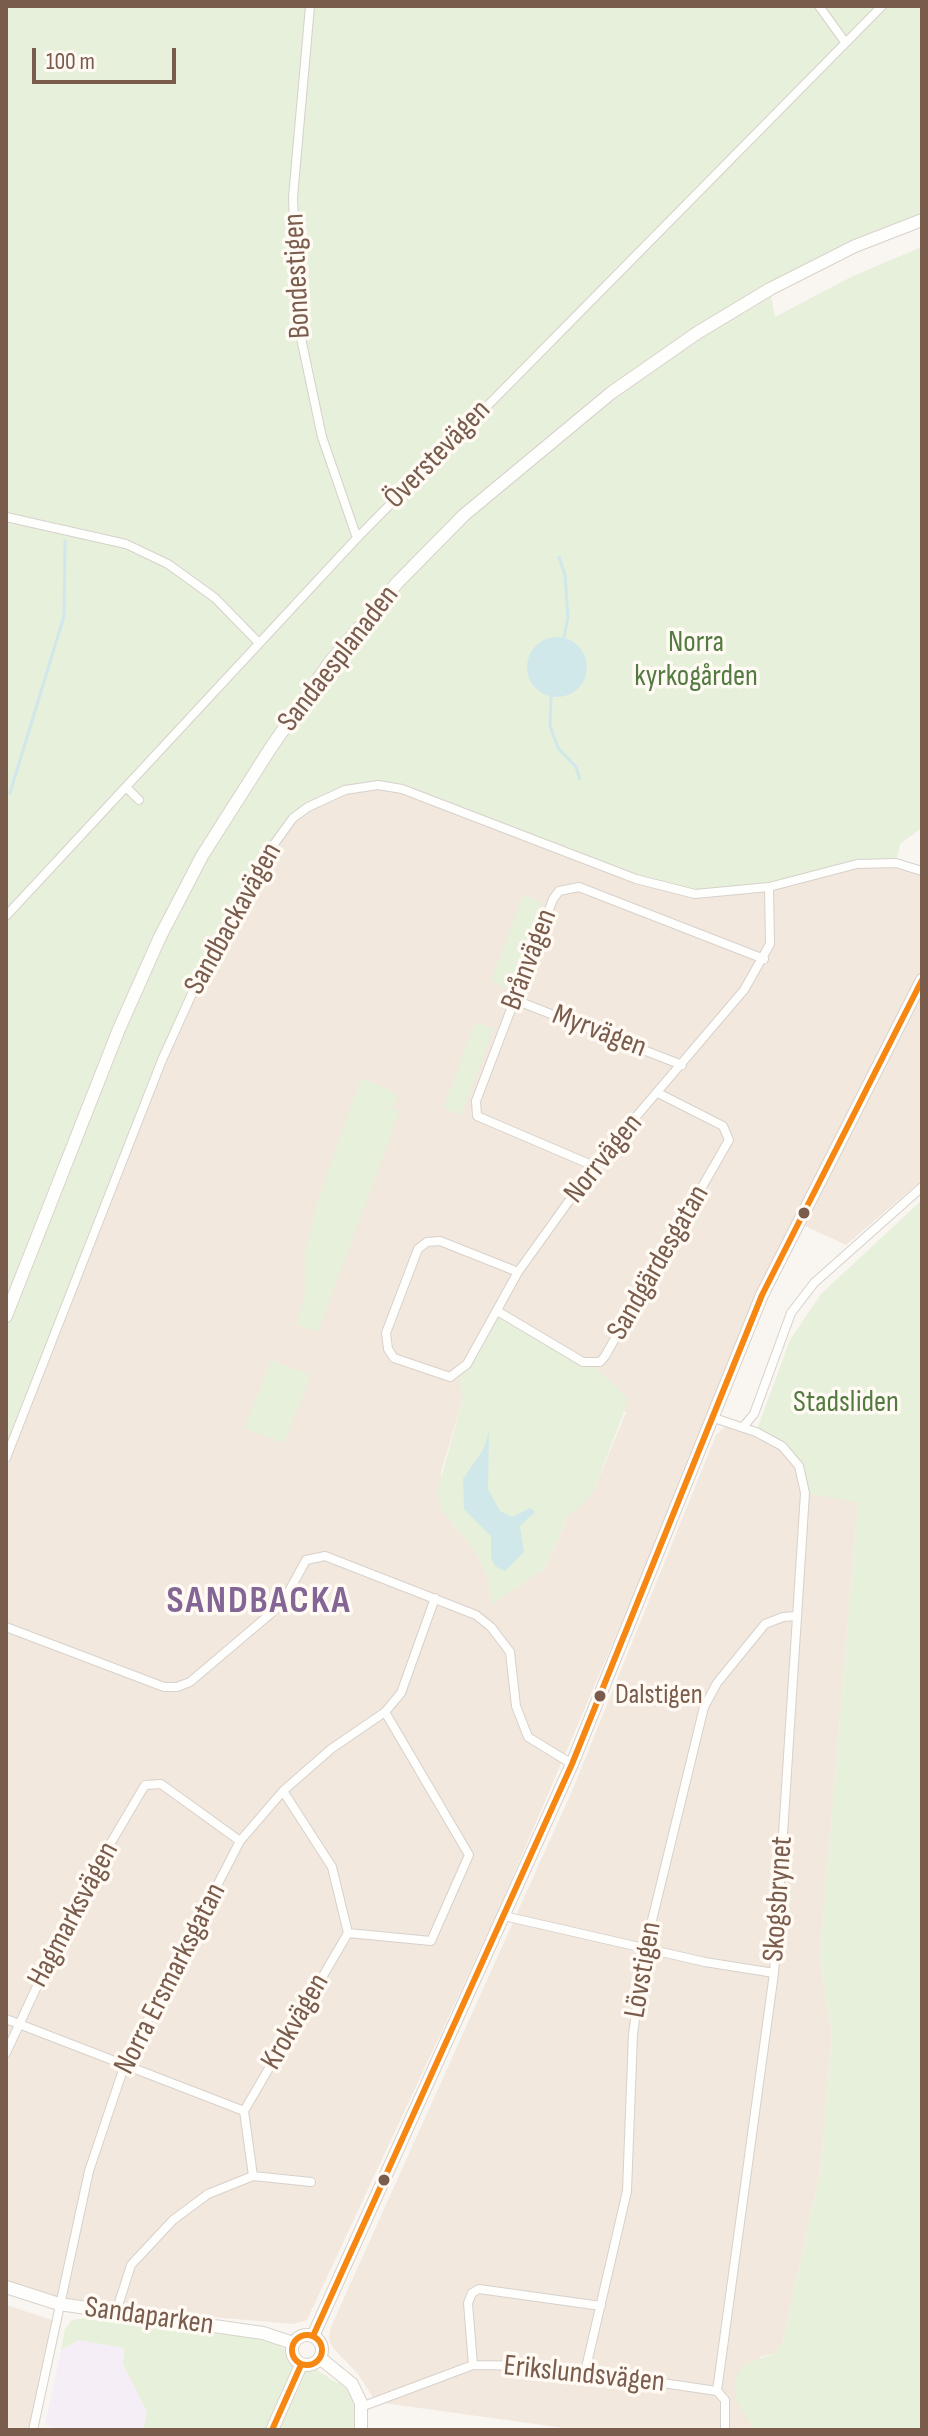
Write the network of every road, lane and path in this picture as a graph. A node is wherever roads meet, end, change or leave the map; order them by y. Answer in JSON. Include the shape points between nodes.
{"nodes":[{"id":1,"x":310,"y":6,"type":"edge"},
{"id":2,"x":819,"y":6,"type":"edge"},
{"id":3,"x":882,"y":6,"type":"edge"},
{"id":4,"x":845,"y":42,"type":"junction"},
{"id":5,"x":922,"y":220,"type":"edge"},
{"id":6,"x":6,"y":517,"type":"edge"},
{"id":7,"x":357,"y":538,"type":"junction"},
{"id":8,"x":259,"y":643,"type":"junction"},
{"id":9,"x":126,"y":787,"type":"junction"},
{"id":10,"x":139,"y":800,"type":"dead end"},
{"id":11,"x":922,"y":871,"type":"edge"},
{"id":12,"x":769,"y":887,"type":"junction"},
{"id":13,"x":6,"y":916,"type":"edge"},
{"id":14,"x":764,"y":959,"type":"junction"},
{"id":15,"x":922,"y":980,"type":"edge"},
{"id":16,"x":515,"y":1000,"type":"junction"},
{"id":17,"x":682,"y":1065,"type":"junction"},
{"id":18,"x":658,"y":1093,"type":"junction"},
{"id":19,"x":594,"y":1166,"type":"junction"},
{"id":20,"x":922,"y":1187,"type":"edge"},
{"id":21,"x":518,"y":1272,"type":"junction"},
{"id":22,"x":499,"y":1312,"type":"junction"},
{"id":23,"x":6,"y":1316,"type":"edge"},
{"id":24,"x":711,"y":1417,"type":"junction"},
{"id":25,"x":743,"y":1427,"type":"junction"},
{"id":26,"x":6,"y":1458,"type":"edge"},
{"id":27,"x":435,"y":1598,"type":"junction"},
{"id":28,"x":797,"y":1616,"type":"junction"},
{"id":29,"x":6,"y":1627,"type":"edge"},
{"id":30,"x":385,"y":1712,"type":"junction"},
{"id":31,"x":572,"y":1764,"type":"junction"},
{"id":32,"x":283,"y":1791,"type":"junction"},
{"id":33,"x":240,"y":1841,"type":"junction"},
{"id":34,"x":504,"y":1916,"type":"junction"},
{"id":35,"x":348,"y":1933,"type":"junction"},
{"id":36,"x":645,"y":1949,"type":"junction"},
{"id":37,"x":774,"y":1973,"type":"junction"},
{"id":38,"x":6,"y":2019,"type":"edge"},
{"id":39,"x":18,"y":2023,"type":"junction"},
{"id":40,"x":6,"y":2053,"type":"edge"},
{"id":41,"x":125,"y":2064,"type":"junction"},
{"id":42,"x":244,"y":2111,"type":"junction"},
{"id":43,"x":253,"y":2176,"type":"junction"},
{"id":44,"x":311,"y":2182,"type":"dead end"},
{"id":45,"x":6,"y":2287,"type":"edge"},
{"id":46,"x":59,"y":2304,"type":"junction"},
{"id":47,"x":601,"y":2306,"type":"junction"},
{"id":48,"x":116,"y":2312,"type":"junction"},
{"id":49,"x":313,"y":2336,"type":"junction"},
{"id":50,"x":293,"y":2343,"type":"junction"},
{"id":51,"x":320,"y":2358,"type":"junction"},
{"id":52,"x":301,"y":2365,"type":"junction"},
{"id":53,"x":473,"y":2365,"type":"junction"},
{"id":54,"x":585,"y":2372,"type":"junction"},
{"id":55,"x":717,"y":2391,"type":"junction"},
{"id":56,"x":361,"y":2407,"type":"junction"},
{"id":57,"x":33,"y":2430,"type":"edge"},
{"id":58,"x":272,"y":2430,"type":"edge"},
{"id":59,"x":361,"y":2430,"type":"edge"},
{"id":60,"x":725,"y":2430,"type":"edge"}],
"edges":[{"from":1,"to":7,"type":"street","name":"Bondestigen","via":[[293,197],[298,324],[322,437]]},
{"from":2,"to":4,"type":"street"},
{"from":3,"to":4,"type":"street","name":"Överstevägen"},
{"from":4,"to":7,"type":"street","name":"Överstevägen"},
{"from":5,"to":23,"type":"street","name":"Sandaesplanaden","via":[[855,246],[770,289],[611,393],[464,515],[330,662],[202,856],[160,937]]},
{"from":6,"to":8,"type":"street","via":[[126,544],[154,557],[215,598]]},
{"from":7,"to":8,"type":"street","name":"Överstevägen"},
{"from":8,"to":9,"type":"street","name":"Överstevägen"},
{"from":9,"to":10,"type":"street"},
{"from":9,"to":13,"type":"street","name":"Överstevägen"},
{"from":11,"to":12,"type":"street","name":"Sandbackavägen","via":[[896,863],[857,864]]},
{"from":12,"to":14,"type":"street","name":"Norrvägen","via":[[772,930]]},
{"from":12,"to":26,"type":"street","name":"Sandbackavägen","via":[[731,894],[667,890],[402,789],[378,785],[345,790],[293,818],[256,869],[162,1060]]},
{"from":14,"to":16,"type":"street","name":"Brånvägen","via":[[569,887],[553,899]]},
{"from":14,"to":17,"type":"street","name":"Norrvägen"},
{"from":15,"to":24,"type":"street","via":[[773,1272]]},
{"from":16,"to":17,"type":"street","name":"Myrvägen"},
{"from":16,"to":19,"type":"street","name":"Brånvägen","via":[[476,1101],[477,1116]]},
{"from":17,"to":18,"type":"street","name":"Norrvägen"},
{"from":18,"to":19,"type":"street","name":"Norrvägen"},
{"from":18,"to":22,"type":"street","name":"Sandgärdesgatan","via":[[723,1126],[729,1140],[605,1356],[600,1362],[583,1362]]},
{"from":19,"to":21,"type":"street","name":"Norrvägen"},
{"from":20,"to":25,"type":"street","via":[[814,1283],[791,1313],[754,1414]]},
{"from":21,"to":22,"type":"street","name":"Norrvägen"},
{"from":21,"to":22,"type":"street","name":"Norrvägen","via":[[440,1241],[427,1242],[418,1249],[386,1333],[388,1349],[394,1358],[450,1377],[458,1374]]},
{"from":24,"to":25,"type":"street","name":"Skogsbrynet"},
{"from":24,"to":31,"type":"street"},
{"from":25,"to":28,"type":"street","name":"Skogsbrynet","via":[[792,1454],[804,1478]]},
{"from":27,"to":29,"type":"street","via":[[316,1556],[306,1560],[282,1604],[190,1682],[177,1687],[164,1687]]},
{"from":27,"to":30,"type":"street","name":"Norra Ersmarksgatan","via":[[401,1693]]},
{"from":27,"to":31,"type":"street","via":[[476,1615],[498,1633],[510,1652],[516,1706],[528,1737]]},
{"from":28,"to":36,"type":"street","name":"Lövstigen","via":[[765,1624],[710,1694]]},
{"from":28,"to":37,"type":"street","name":"Skogsbrynet"},
{"from":30,"to":32,"type":"street","name":"Norra Ersmarksgatan"},
{"from":30,"to":35,"type":"street","via":[[469,1855],[431,1941]]},
{"from":31,"to":34,"type":"street"},
{"from":32,"to":33,"type":"street","name":"Norra Ersmarksgatan"},
{"from":32,"to":35,"type":"street","via":[[332,1867]]},
{"from":33,"to":39,"type":"street","name":"Hagmarksvägen","via":[[161,1784],[145,1785],[76,1902]]},
{"from":33,"to":41,"type":"street","name":"Norra Ersmarksgatan"},
{"from":34,"to":36,"type":"street"},
{"from":34,"to":49,"type":"street"},
{"from":35,"to":42,"type":"street","name":"Krokvägen"},
{"from":36,"to":37,"type":"street"},
{"from":36,"to":47,"type":"street","name":"Lövstigen","via":[[633,2034],[627,2191]]},
{"from":37,"to":55,"type":"street","name":"Skogsbrynet"},
{"from":38,"to":39,"type":"street"},
{"from":39,"to":40,"type":"street","name":"Hagmarksvägen"},
{"from":39,"to":41,"type":"street"},
{"from":41,"to":42,"type":"street"},
{"from":41,"to":46,"type":"street","name":"Norra Ersmarksgatan","via":[[89,2171]]},
{"from":42,"to":43,"type":"street"},
{"from":43,"to":44,"type":"street"},
{"from":43,"to":48,"type":"street","via":[[208,2194],[173,2220],[131,2265]]},
{"from":45,"to":46,"type":"street","name":"Sandaparken"},
{"from":46,"to":48,"type":"street","name":"Sandaparken"},
{"from":46,"to":57,"type":"street","name":"Norra Ersmarksgatan"},
{"from":47,"to":53,"type":"street","via":[[479,2289],[468,2303]]},
{"from":47,"to":54,"type":"street","name":"Lövstigen"},
{"from":48,"to":50,"type":"street","name":"Sandaparken","via":[[263,2333]]},
{"from":49,"to":50,"type":"street"},
{"from":49,"to":51,"type":"street","via":[[322,2346]]},
{"from":50,"to":52,"type":"street","via":[[292,2353]]},
{"from":51,"to":52,"type":"street"},
{"from":51,"to":56,"type":"street","via":[[352,2384]]},
{"from":52,"to":58,"type":"street"},
{"from":53,"to":54,"type":"street","name":"Erikslundsvägen","via":[[529,2364]]},
{"from":53,"to":56,"type":"street","name":"Erikslundsvägen"},
{"from":54,"to":55,"type":"street","name":"Erikslundsvägen"},
{"from":55,"to":60,"type":"street","name":"Skogsbrynet","via":[[725,2400]]},
{"from":56,"to":59,"type":"street"}]}
